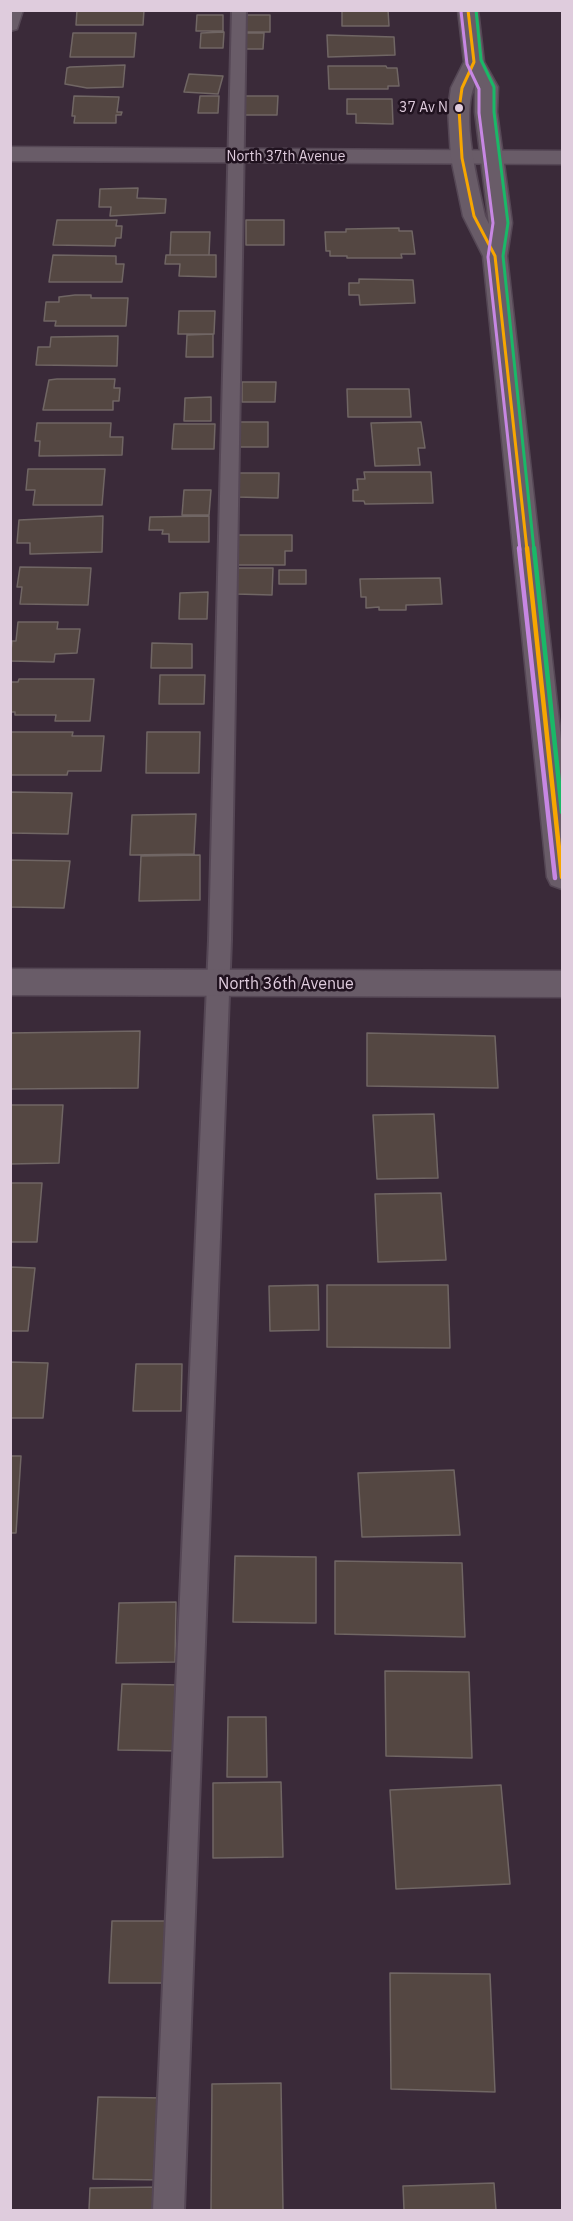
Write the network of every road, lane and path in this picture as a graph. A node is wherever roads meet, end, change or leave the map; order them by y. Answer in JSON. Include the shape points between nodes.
{"nodes":[{"id":1,"x":13,"y":10,"type":"edge"},
{"id":2,"x":239,"y":10,"type":"edge"},
{"id":3,"x":468,"y":10,"type":"edge"},
{"id":4,"x":10,"y":25,"type":"edge"},
{"id":5,"x":474,"y":62,"type":"junction"},
{"id":6,"x":10,"y":154,"type":"edge"},
{"id":7,"x":238,"y":157,"type":"junction"},
{"id":8,"x":462,"y":158,"type":"junction"},
{"id":9,"x":492,"y":158,"type":"junction"},
{"id":10,"x":562,"y":158,"type":"edge"},
{"id":11,"x":495,"y":256,"type":"junction"},
{"id":12,"x":562,"y":878,"type":"edge"},
{"id":13,"x":10,"y":982,"type":"edge"},
{"id":14,"x":218,"y":984,"type":"junction"},
{"id":15,"x":562,"y":984,"type":"edge"},
{"id":16,"x":168,"y":2211,"type":"edge"}],
"edges":[{"from":1,"to":4,"type":"street"},
{"from":2,"to":7,"type":"lane"},
{"from":3,"to":5,"type":"street"},
{"from":5,"to":8,"type":"street","via":[[462,88],[459,109]]},
{"from":5,"to":9,"type":"street","via":[[487,87]]},
{"from":6,"to":7,"type":"street","name":"North 37th Avenue"},
{"from":7,"to":8,"type":"street","name":"North 37th Avenue"},
{"from":7,"to":14,"type":"lane"},
{"from":8,"to":9,"type":"street","name":"North 37th Avenue"},
{"from":8,"to":11,"type":"street","via":[[474,216]]},
{"from":9,"to":10,"type":"street","name":"North 37th Avenue"},
{"from":9,"to":11,"type":"street","via":[[501,223]]},
{"from":11,"to":12,"type":"street"},
{"from":13,"to":14,"type":"street","name":"North 36th Avenue"},
{"from":14,"to":15,"type":"street","name":"North 36th Avenue"},
{"from":14,"to":16,"type":"lane"}]}
